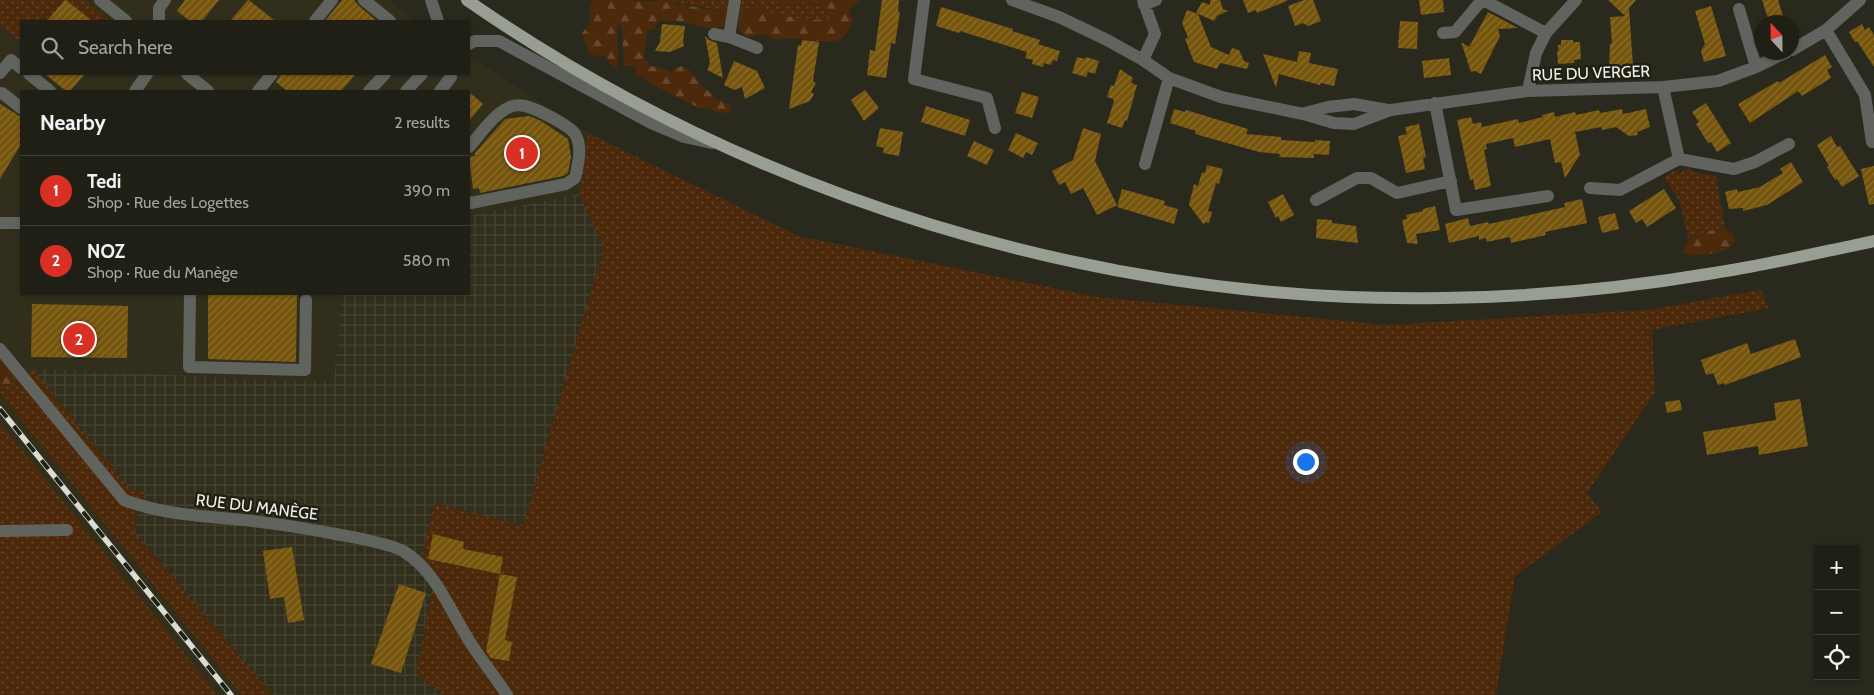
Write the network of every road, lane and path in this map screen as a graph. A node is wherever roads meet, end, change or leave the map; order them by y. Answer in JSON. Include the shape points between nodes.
{"nodes":[{"id":1,"x":165,"y":0,"type":"edge"},
{"id":2,"x":364,"y":0,"type":"edge"},
{"id":3,"x":431,"y":0,"type":"edge"},
{"id":4,"x":466,"y":0,"type":"edge"},
{"id":5,"x":735,"y":0,"type":"edge"},
{"id":6,"x":924,"y":0,"type":"edge"},
{"id":7,"x":1012,"y":0,"type":"edge"},
{"id":8,"x":1482,"y":0,"type":"edge"},
{"id":9,"x":1576,"y":0,"type":"edge"},
{"id":10,"x":1860,"y":0,"type":"edge"},
{"id":11,"x":105,"y":1,"type":"edge"},
{"id":12,"x":326,"y":2,"type":"edge"},
{"id":13,"x":1148,"y":2,"type":"edge"},
{"id":14,"x":1739,"y":10,"type":"dead end"},
{"id":15,"x":125,"y":20,"type":"edge"},
{"id":16,"x":159,"y":20,"type":"edge"},
{"id":17,"x":316,"y":20,"type":"edge"},
{"id":18,"x":389,"y":20,"type":"edge"},
{"id":19,"x":438,"y":20,"type":"edge"},
{"id":20,"x":1826,"y":30,"type":"junction"},
{"id":21,"x":1443,"y":33,"type":"dead end"},
{"id":22,"x":1546,"y":33,"type":"junction"},
{"id":23,"x":714,"y":34,"type":"dead end"},
{"id":24,"x":729,"y":37,"type":"junction"},
{"id":25,"x":470,"y":44,"type":"edge"},
{"id":26,"x":1799,"y":46,"type":"edge"},
{"id":27,"x":757,"y":48,"type":"dead end"},
{"id":28,"x":1143,"y":60,"type":"junction"},
{"id":29,"x":1770,"y":60,"type":"edge"},
{"id":30,"x":20,"y":67,"type":"edge"},
{"id":31,"x":1756,"y":67,"type":"junction"},
{"id":32,"x":0,"y":73,"type":"edge"},
{"id":33,"x":29,"y":75,"type":"edge"},
{"id":34,"x":146,"y":75,"type":"edge"},
{"id":35,"x":188,"y":75,"type":"edge"},
{"id":36,"x":271,"y":75,"type":"edge"},
{"id":37,"x":384,"y":75,"type":"edge"},
{"id":38,"x":421,"y":75,"type":"edge"},
{"id":39,"x":451,"y":78,"type":"dead end"},
{"id":40,"x":1168,"y":78,"type":"junction"},
{"id":41,"x":1663,"y":87,"type":"junction"},
{"id":42,"x":49,"y":90,"type":"edge"},
{"id":43,"x":136,"y":90,"type":"edge"},
{"id":44,"x":207,"y":90,"type":"edge"},
{"id":45,"x":259,"y":90,"type":"edge"},
{"id":46,"x":370,"y":90,"type":"edge"},
{"id":47,"x":407,"y":90,"type":"edge"},
{"id":48,"x":441,"y":90,"type":"edge"},
{"id":49,"x":1528,"y":91,"type":"junction"},
{"id":50,"x":2,"y":94,"type":"dead end"},
{"id":51,"x":1435,"y":103,"type":"junction"},
{"id":52,"x":20,"y":107,"type":"edge"},
{"id":53,"x":1391,"y":110,"type":"junction"},
{"id":54,"x":1303,"y":114,"type":"junction"},
{"id":55,"x":995,"y":128,"type":"dead end"},
{"id":56,"x":1872,"y":142,"type":"dead end"},
{"id":57,"x":1788,"y":144,"type":"dead end"},
{"id":58,"x":470,"y":146,"type":"edge"},
{"id":59,"x":724,"y":146,"type":"junction"},
{"id":60,"x":1679,"y":159,"type":"junction"},
{"id":61,"x":1145,"y":164,"type":"dead end"},
{"id":62,"x":1450,"y":181,"type":"junction"},
{"id":63,"x":1590,"y":188,"type":"dead end"},
{"id":64,"x":1548,"y":196,"type":"dead end"},
{"id":65,"x":1316,"y":200,"type":"dead end"},
{"id":66,"x":470,"y":202,"type":"edge"},
{"id":67,"x":20,"y":221,"type":"edge"},
{"id":68,"x":0,"y":223,"type":"edge"},
{"id":69,"x":1874,"y":241,"type":"edge"},
{"id":70,"x":190,"y":295,"type":"edge"},
{"id":71,"x":306,"y":300,"type":"dead end"},
{"id":72,"x":0,"y":349,"type":"edge"},
{"id":73,"x":67,"y":530,"type":"dead end"},
{"id":74,"x":0,"y":531,"type":"edge"},
{"id":75,"x":507,"y":695,"type":"edge"}],
"edges":[{"from":1,"to":16,"type":"street","via":[[159,8]]},
{"from":2,"to":18,"type":"street"},
{"from":3,"to":19,"type":"street"},
{"from":4,"to":59,"type":"main road","via":[[626,99]]},
{"from":5,"to":24,"type":"street"},
{"from":6,"to":55,"type":"street","via":[[914,79],[988,98]]},
{"from":7,"to":28,"type":"street","name":"RUE DU VERGER","via":[[1059,17]]},
{"from":8,"to":21,"type":"street","via":[[1455,32]]},
{"from":8,"to":22,"type":"street"},
{"from":9,"to":22,"type":"street"},
{"from":10,"to":20,"type":"street"},
{"from":11,"to":15,"type":"street"},
{"from":12,"to":17,"type":"street"},
{"from":13,"to":28,"type":"street","via":[[1155,34]]},
{"from":14,"to":31,"type":"street"},
{"from":20,"to":26,"type":"street"},
{"from":20,"to":56,"type":"street","via":[[1865,95]]},
{"from":22,"to":49,"type":"street","via":[[1536,53]]},
{"from":23,"to":24,"type":"street"},
{"from":24,"to":27,"type":"street"},
{"from":25,"to":59,"type":"street","via":[[499,41],[651,123],[684,137]]},
{"from":28,"to":40,"type":"street","name":"RUE DU VERGER"},
{"from":29,"to":31,"type":"street","name":"RUE DU VERGER"},
{"from":30,"to":32,"type":"street","via":[[11,60]]},
{"from":31,"to":41,"type":"street","name":"RUE DU VERGER","via":[[1718,81]]},
{"from":33,"to":42,"type":"street"},
{"from":34,"to":43,"type":"street"},
{"from":35,"to":44,"type":"street"},
{"from":36,"to":45,"type":"street"},
{"from":37,"to":46,"type":"street"},
{"from":38,"to":47,"type":"street"},
{"from":39,"to":48,"type":"street"},
{"from":40,"to":54,"type":"street","name":"RUE DU VERGER","via":[[1221,98]]},
{"from":40,"to":61,"type":"street"},
{"from":41,"to":49,"type":"street","name":"RUE DU VERGER"},
{"from":41,"to":60,"type":"street"},
{"from":49,"to":51,"type":"street","name":"RUE DU VERGER"},
{"from":50,"to":52,"type":"street"},
{"from":51,"to":53,"type":"street","name":"RUE DU VERGER"},
{"from":51,"to":62,"type":"street"},
{"from":53,"to":54,"type":"street","name":"RUE DU VERGER","via":[[1354,104]]},
{"from":53,"to":54,"type":"street","name":"RUE DU VERGER","via":[[1354,124],[1334,123]]},
{"from":57,"to":60,"type":"street","via":[[1734,169]]},
{"from":58,"to":66,"type":"street","via":[[502,112],[522,105],[575,134],[580,158],[575,178],[566,184]]},
{"from":59,"to":69,"type":"main road","via":[[882,209],[1038,253],[1171,279],[1316,295],[1444,298],[1562,292],[1717,273]]},
{"from":60,"to":63,"type":"street","via":[[1620,190]]},
{"from":62,"to":64,"type":"street","via":[[1456,210]]},
{"from":62,"to":65,"type":"street","via":[[1397,193],[1371,178],[1357,178]]},
{"from":67,"to":68,"type":"street"},
{"from":70,"to":71,"type":"street","via":[[189,367],[305,370]]},
{"from":72,"to":75,"type":"street","name":"RUE DU MANÈGE","via":[[124,500],[172,514],[303,528],[403,550],[436,583],[471,644]]},
{"from":73,"to":74,"type":"street"}]}
